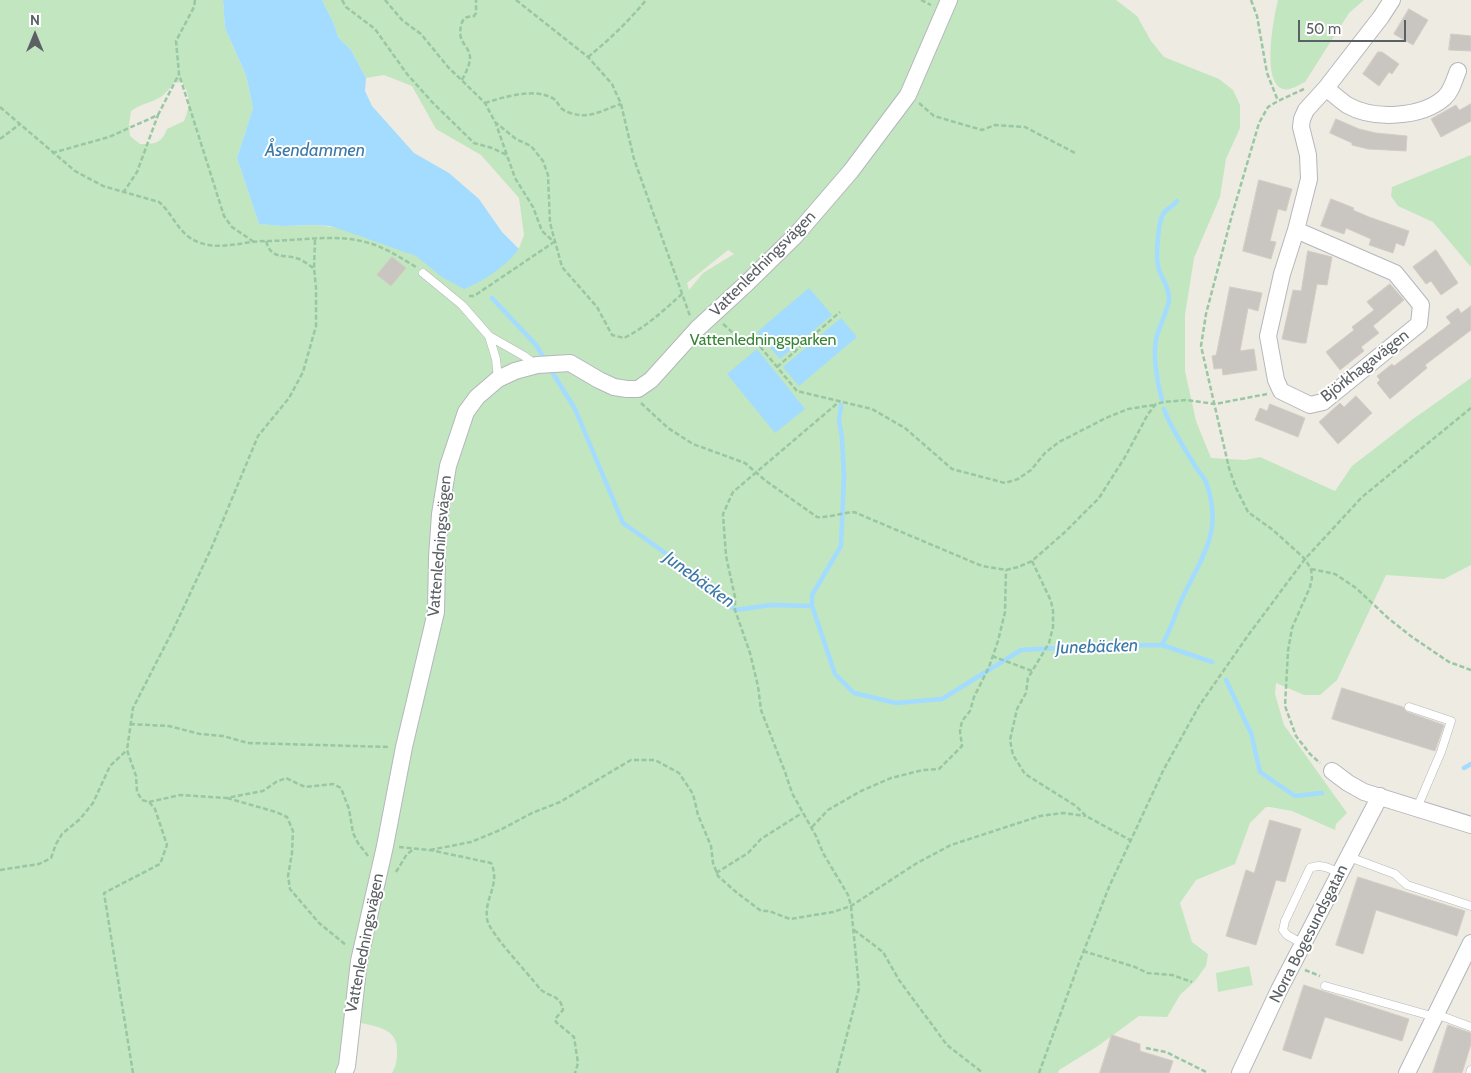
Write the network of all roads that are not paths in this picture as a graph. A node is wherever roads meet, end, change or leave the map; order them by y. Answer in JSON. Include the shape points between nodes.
{"nodes":[{"id":1,"x":949,"y":0,"type":"edge"},
{"id":2,"x":1392,"y":0,"type":"edge"},
{"id":3,"x":1458,"y":71,"type":"dead end"},
{"id":4,"x":1318,"y":87,"type":"junction"},
{"id":5,"x":1296,"y":230,"type":"junction"},
{"id":6,"x":423,"y":273,"type":"road end"},
{"id":7,"x":489,"y":336,"type":"junction"},
{"id":8,"x":537,"y":366,"type":"junction"},
{"id":9,"x":498,"y":379,"type":"junction"},
{"id":10,"x":1409,"y":706,"type":"dead end"},
{"id":11,"x":1332,"y":771,"type":"road end"},
{"id":12,"x":1380,"y":796,"type":"junction"},
{"id":13,"x":1417,"y":808,"type":"junction"},
{"id":14,"x":1471,"y":825,"type":"edge"},
{"id":15,"x":1349,"y":856,"type":"junction"},
{"id":16,"x":1340,"y":873,"type":"junction"},
{"id":17,"x":1471,"y":906,"type":"edge"},
{"id":18,"x":1471,"y":943,"type":"edge"},
{"id":19,"x":1303,"y":944,"type":"junction"},
{"id":20,"x":1326,"y":986,"type":"road end"},
{"id":21,"x":1436,"y":1015,"type":"junction"},
{"id":22,"x":1471,"y":1027,"type":"edge"},
{"id":23,"x":344,"y":1073,"type":"edge"},
{"id":24,"x":1240,"y":1073,"type":"edge"},
{"id":25,"x":1407,"y":1073,"type":"edge"}],
"edges":[{"from":1,"to":8,"type":"street","name":"Vattenledningsvägen","via":[[908,95],[851,172],[795,236],[697,329],[651,380],[638,388],[627,389],[614,387],[570,363]]},
{"from":2,"to":4,"type":"street","via":[[1381,17]]},
{"from":3,"to":4,"type":"street","via":[[1444,98],[1414,112],[1397,115],[1364,112]]},
{"from":4,"to":5,"type":"street","via":[[1302,119],[1309,179]]},
{"from":5,"to":5,"type":"street","name":"Björkhagavägen","via":[[1395,273],[1421,305],[1419,324],[1323,402],[1310,405],[1281,391],[1268,336]]},
{"from":6,"to":7,"type":"lane","via":[[462,305]]},
{"from":7,"to":8,"type":"lane"},
{"from":7,"to":9,"type":"lane"},
{"from":8,"to":9,"type":"street","name":"Vattenledningsvägen"},
{"from":9,"to":23,"type":"street","name":"Vattenledningsvägen","via":[[477,397],[466,412],[448,466],[440,514],[436,612],[360,956]]},
{"from":10,"to":13,"type":"lane","via":[[1451,721],[1442,752]]},
{"from":11,"to":12,"type":"street","via":[[1364,792]]},
{"from":12,"to":13,"type":"street"},
{"from":12,"to":15,"type":"street","name":"Norra Bogesundsgatan"},
{"from":13,"to":14,"type":"street"},
{"from":15,"to":16,"type":"street","name":"Norra Bogesundsgatan"},
{"from":15,"to":17,"type":"lane","via":[[1395,874],[1406,885]]},
{"from":16,"to":19,"type":"street","name":"Norra Bogesundsgatan"},
{"from":16,"to":19,"type":"lane","via":[[1324,866],[1310,868],[1285,921],[1284,930]]},
{"from":18,"to":21,"type":"street"},
{"from":19,"to":24,"type":"street","name":"Norra Bogesundsgatan"},
{"from":20,"to":21,"type":"lane"},
{"from":21,"to":22,"type":"lane"},
{"from":21,"to":25,"type":"street"}]}
